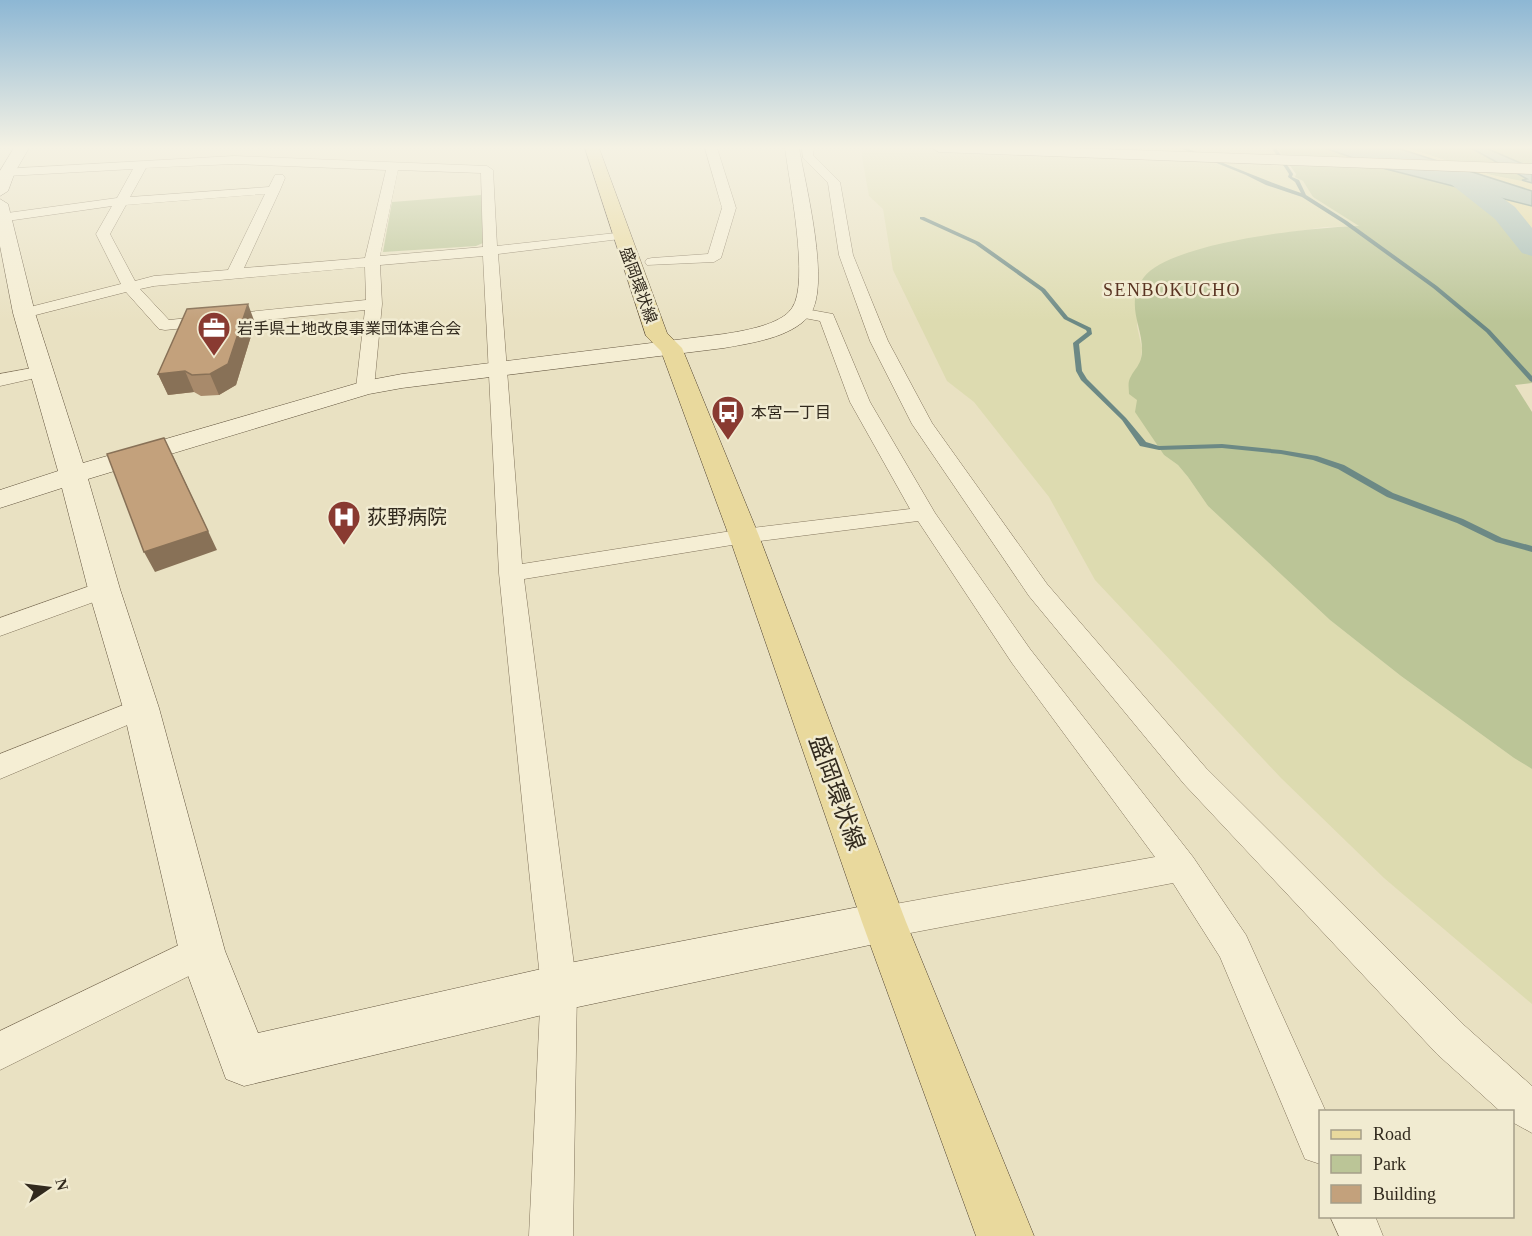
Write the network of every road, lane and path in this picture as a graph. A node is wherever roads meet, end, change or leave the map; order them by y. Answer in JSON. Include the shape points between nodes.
{"nodes":[{"id":1,"x":78,"y":206,"type":"edge"},
{"id":2,"x":118,"y":206,"type":"edge"},
{"id":3,"x":266,"y":206,"type":"edge"},
{"id":4,"x":384,"y":206,"type":"edge"},
{"id":5,"x":488,"y":206,"type":"edge"},
{"id":6,"x":611,"y":206,"type":"edge"},
{"id":7,"x":631,"y":206,"type":"edge"},
{"id":8,"x":728,"y":206,"type":"edge"},
{"id":9,"x":802,"y":206,"type":"edge"},
{"id":10,"x":838,"y":206,"type":"edge"},
{"id":11,"x":1,"y":214,"type":"edge"},
{"id":12,"x":636,"y":220,"type":"dead end"},
{"id":13,"x":620,"y":235,"type":"junction"},
{"id":14,"x":644,"y":241,"type":"dead end"},
{"id":15,"x":490,"y":250,"type":"junction"},
{"id":16,"x":5,"y":255,"type":"edge"},
{"id":17,"x":372,"y":261,"type":"junction"},
{"id":18,"x":652,"y":262,"type":"junction"},
{"id":19,"x":234,"y":273,"type":"junction"},
{"id":20,"x":660,"y":282,"type":"dead end"},
{"id":21,"x":130,"y":287,"type":"junction"},
{"id":22,"x":374,"y":304,"type":"junction"},
{"id":23,"x":24,"y":313,"type":"junction"},
{"id":24,"x":800,"y":313,"type":"junction"},
{"id":25,"x":676,"y":340,"type":"junction"},
{"id":26,"x":498,"y":369,"type":"junction"},
{"id":27,"x":42,"y":371,"type":"junction"},
{"id":28,"x":0,"y":380,"type":"edge"},
{"id":29,"x":365,"y":388,"type":"junction"},
{"id":30,"x":73,"y":475,"type":"junction"},
{"id":31,"x":0,"y":499,"type":"edge"},
{"id":32,"x":924,"y":514,"type":"junction"},
{"id":33,"x":744,"y":536,"type":"junction"},
{"id":34,"x":511,"y":573,"type":"junction"},
{"id":35,"x":104,"y":589,"type":"junction"},
{"id":36,"x":0,"y":627,"type":"edge"},
{"id":37,"x":141,"y":708,"type":"junction"},
{"id":38,"x":0,"y":767,"type":"edge"},
{"id":39,"x":1181,"y":867,"type":"junction"},
{"id":40,"x":884,"y":922,"type":"junction"},
{"id":41,"x":202,"y":951,"type":"junction"},
{"id":42,"x":559,"y":988,"type":"junction"},
{"id":43,"x":0,"y":1051,"type":"edge"},
{"id":44,"x":1532,"y":1113,"type":"edge"},
{"id":45,"x":1319,"y":1142,"type":"edge"},
{"id":46,"x":1353,"y":1218,"type":"edge"},
{"id":47,"x":550,"y":1236,"type":"edge"},
{"id":48,"x":1005,"y":1236,"type":"edge"},
{"id":49,"x":1361,"y":1236,"type":"edge"}],
"edges":[{"from":1,"to":11,"type":"street"},
{"from":2,"to":21,"type":"street","via":[[103,234]]},
{"from":3,"to":19,"type":"street"},
{"from":4,"to":17,"type":"street"},
{"from":5,"to":15,"type":"street"},
{"from":6,"to":13,"type":"main road","name":"盛岡環状線"},
{"from":7,"to":12,"type":"main road","name":"盛岡環状線"},
{"from":8,"to":18,"type":"street","via":[[714,258]]},
{"from":9,"to":24,"type":"street","via":[[809,282],[808,298]]},
{"from":10,"to":44,"type":"street","via":[[846,255],[879,341],[916,414],[1038,590],[1195,776],[1451,1040]]},
{"from":11,"to":16,"type":"street"},
{"from":13,"to":15,"type":"street"},
{"from":13,"to":25,"type":"main road","name":"盛岡環状線","via":[[657,336]]},
{"from":14,"to":18,"type":"main road","name":"盛岡環状線"},
{"from":15,"to":17,"type":"street"},
{"from":15,"to":26,"type":"street"},
{"from":16,"to":23,"type":"street"},
{"from":17,"to":19,"type":"street"},
{"from":17,"to":22,"type":"street"},
{"from":18,"to":20,"type":"main road","name":"盛岡環状線"},
{"from":19,"to":21,"type":"street"},
{"from":21,"to":22,"type":"street","via":[[165,325]]},
{"from":21,"to":23,"type":"street"},
{"from":22,"to":29,"type":"street"},
{"from":23,"to":27,"type":"street"},
{"from":24,"to":25,"type":"street","via":[[768,332]]},
{"from":24,"to":32,"type":"street","via":[[827,317],[860,402]]},
{"from":25,"to":26,"type":"street"},
{"from":25,"to":33,"type":"main road","name":"盛岡環状線"},
{"from":26,"to":29,"type":"street"},
{"from":26,"to":34,"type":"street"},
{"from":27,"to":28,"type":"street"},
{"from":27,"to":30,"type":"street"},
{"from":29,"to":30,"type":"street"},
{"from":30,"to":31,"type":"street"},
{"from":30,"to":35,"type":"street"},
{"from":32,"to":33,"type":"street"},
{"from":32,"to":39,"type":"street","via":[[1021,656]]},
{"from":33,"to":34,"type":"street"},
{"from":33,"to":40,"type":"main road","name":"盛岡環状線"},
{"from":34,"to":42,"type":"street"},
{"from":35,"to":36,"type":"street"},
{"from":35,"to":37,"type":"street"},
{"from":37,"to":38,"type":"street"},
{"from":37,"to":41,"type":"street"},
{"from":39,"to":40,"type":"street"},
{"from":39,"to":45,"type":"street","via":[[1233,947]]},
{"from":40,"to":42,"type":"street"},
{"from":40,"to":48,"type":"main road","name":"盛岡環状線"},
{"from":41,"to":42,"type":"street","via":[[244,1061]]},
{"from":41,"to":43,"type":"street"},
{"from":42,"to":47,"type":"street"},
{"from":46,"to":49,"type":"street"}]}
